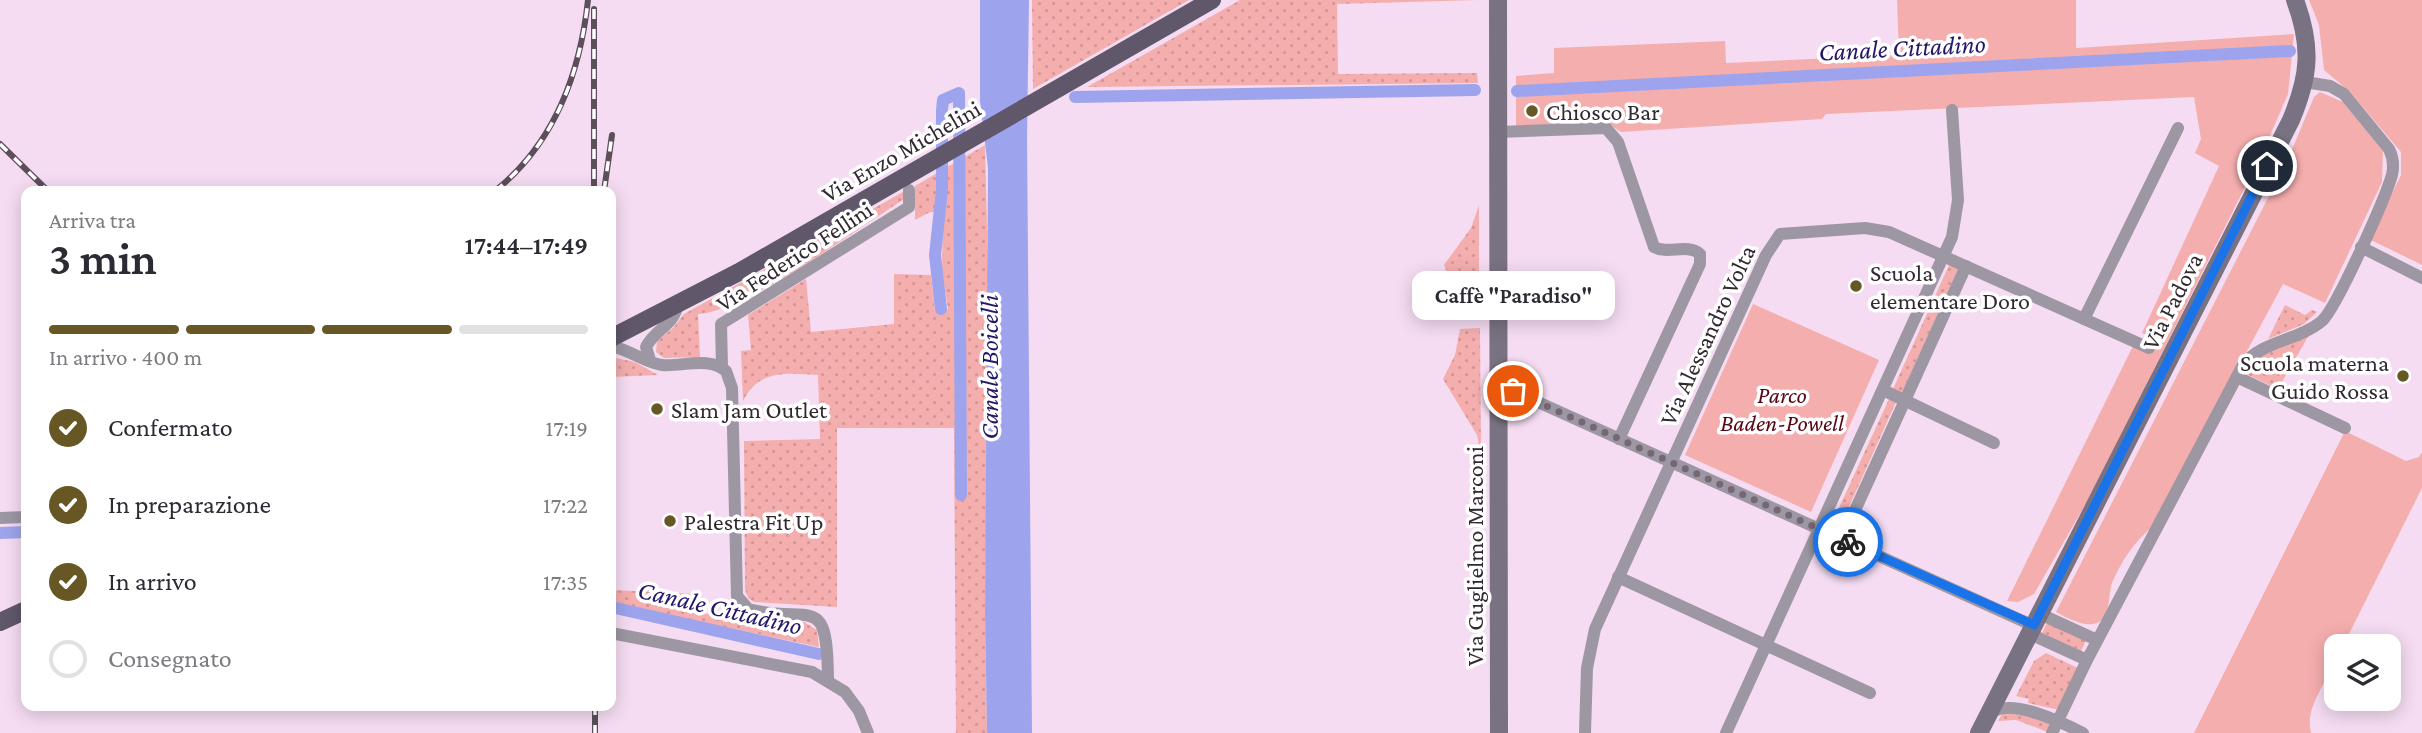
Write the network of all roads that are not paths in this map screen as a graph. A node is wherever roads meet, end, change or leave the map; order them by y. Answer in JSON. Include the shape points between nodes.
{"nodes":[{"id":1,"x":1212,"y":0,"type":"edge"},
{"id":2,"x":1498,"y":0,"type":"edge"},
{"id":3,"x":2295,"y":0,"type":"edge"},
{"id":4,"x":2305,"y":82,"type":"junction"},
{"id":5,"x":1952,"y":110,"type":"dead end"},
{"id":6,"x":2178,"y":128,"type":"dead end"},
{"id":7,"x":1498,"y":132,"type":"junction"},
{"id":8,"x":909,"y":190,"type":"dead end"},
{"id":9,"x":2361,"y":247,"type":"junction"},
{"id":10,"x":1944,"y":256,"type":"junction"},
{"id":11,"x":1966,"y":266,"type":"junction"},
{"id":12,"x":2422,"y":278,"type":"edge"},
{"id":13,"x":678,"y":304,"type":"junction"},
{"id":14,"x":2084,"y":319,"type":"junction"},
{"id":15,"x":616,"y":335,"type":"edge"},
{"id":16,"x":616,"y":348,"type":"edge"},
{"id":17,"x":2149,"y":348,"type":"dead end"},
{"id":18,"x":650,"y":360,"type":"junction"},
{"id":19,"x":722,"y":367,"type":"junction"},
{"id":20,"x":2240,"y":371,"type":"junction"},
{"id":21,"x":1498,"y":384,"type":"junction"},
{"id":22,"x":1883,"y":390,"type":"junction"},
{"id":23,"x":1905,"y":400,"type":"junction"},
{"id":24,"x":2345,"y":428,"type":"dead end"},
{"id":25,"x":1619,"y":439,"type":"junction"},
{"id":26,"x":1994,"y":443,"type":"dead end"},
{"id":27,"x":1671,"y":462,"type":"junction"},
{"id":28,"x":21,"y":517,"type":"edge"},
{"id":29,"x":0,"y":518,"type":"edge"},
{"id":30,"x":1820,"y":529,"type":"junction"},
{"id":31,"x":1842,"y":539,"type":"junction"},
{"id":32,"x":1618,"y":577,"type":"junction"},
{"id":33,"x":21,"y":612,"type":"edge"},
{"id":34,"x":0,"y":622,"type":"edge"},
{"id":35,"x":2035,"y":624,"type":"junction"},
{"id":36,"x":616,"y":635,"type":"edge"},
{"id":37,"x":2097,"y":640,"type":"junction"},
{"id":38,"x":1766,"y":646,"type":"junction"},
{"id":39,"x":2087,"y":660,"type":"junction"},
{"id":40,"x":828,"y":679,"type":"junction"},
{"id":41,"x":1870,"y":693,"type":"dead end"},
{"id":42,"x":1987,"y":716,"type":"junction"},
{"id":43,"x":2059,"y":721,"type":"junction"},
{"id":44,"x":868,"y":733,"type":"edge"},
{"id":45,"x":1499,"y":733,"type":"edge"},
{"id":46,"x":1585,"y":733,"type":"edge"},
{"id":47,"x":1726,"y":733,"type":"edge"},
{"id":48,"x":1979,"y":733,"type":"edge"},
{"id":49,"x":2052,"y":733,"type":"edge"},
{"id":50,"x":2083,"y":733,"type":"edge"}],
"edges":[{"from":1,"to":13,"type":"main road","name":"Via Enzo Michelini"},
{"from":2,"to":7,"type":"main road","name":"Via Guglielmo Marconi"},
{"from":3,"to":4,"type":"main road","name":"Via Padova","via":[[2305,34]]},
{"from":4,"to":9,"type":"street","via":[[2330,86],[2344,94],[2392,156],[2392,175]]},
{"from":4,"to":35,"type":"main road","name":"Via Padova","via":[[2291,120]]},
{"from":5,"to":10,"type":"street","via":[[1958,212]]},
{"from":6,"to":14,"type":"street"},
{"from":7,"to":21,"type":"main road","name":"Via Guglielmo Marconi"},
{"from":7,"to":25,"type":"street","via":[[1606,128],[1618,142],[1654,247],[1692,249],[1700,254],[1700,264]]},
{"from":8,"to":19,"type":"street","name":"Via Federico Fellini","via":[[909,207],[721,324]]},
{"from":9,"to":12,"type":"street"},
{"from":9,"to":20,"type":"street","via":[[2322,321],[2257,352]]},
{"from":10,"to":11,"type":"street"},
{"from":10,"to":22,"type":"street"},
{"from":10,"to":27,"type":"street","name":"Via Alessandro Volta","via":[[1879,229],[1780,234],[1766,255]]},
{"from":11,"to":14,"type":"street"},
{"from":11,"to":23,"type":"street"},
{"from":13,"to":15,"type":"main road","name":"Via Enzo Michelini"},
{"from":13,"to":18,"type":"street","name":"Via Federico Fellini","via":[[671,323],[648,342]]},
{"from":14,"to":17,"type":"street"},
{"from":16,"to":18,"type":"street"},
{"from":18,"to":19,"type":"street","via":[[659,365],[707,363]]},
{"from":19,"to":40,"type":"street","name":"Via Federico Fellini","via":[[732,388],[737,596],[748,609],[816,618],[826,634]]},
{"from":20,"to":24,"type":"street"},
{"from":20,"to":37,"type":"street"},
{"from":21,"to":25,"type":"street"},
{"from":21,"to":45,"type":"main road","name":"Via Guglielmo Marconi"},
{"from":22,"to":23,"type":"street"},
{"from":22,"to":30,"type":"street"},
{"from":23,"to":26,"type":"street"},
{"from":23,"to":31,"type":"street"},
{"from":25,"to":27,"type":"street"},
{"from":27,"to":30,"type":"street"},
{"from":27,"to":32,"type":"street","name":"Via Alessandro Volta"},
{"from":28,"to":29,"type":"street"},
{"from":30,"to":31,"type":"street"},
{"from":30,"to":38,"type":"street"},
{"from":31,"to":35,"type":"street"},
{"from":32,"to":38,"type":"street"},
{"from":32,"to":46,"type":"street","name":"Via Alessandro Volta","via":[[1589,654]]},
{"from":33,"to":34,"type":"main road"},
{"from":35,"to":37,"type":"street"},
{"from":35,"to":39,"type":"street"},
{"from":35,"to":42,"type":"main road","name":"Via Padova"},
{"from":36,"to":40,"type":"street","via":[[793,666]]},
{"from":37,"to":39,"type":"street"},
{"from":38,"to":41,"type":"street"},
{"from":38,"to":47,"type":"street"},
{"from":39,"to":43,"type":"street"},
{"from":40,"to":44,"type":"street","via":[[852,700]]},
{"from":42,"to":43,"type":"street","via":[[1995,709],[2012,707]]},
{"from":42,"to":48,"type":"main road","name":"Via Padova"},
{"from":43,"to":49,"type":"street"},
{"from":43,"to":50,"type":"street"}]}
